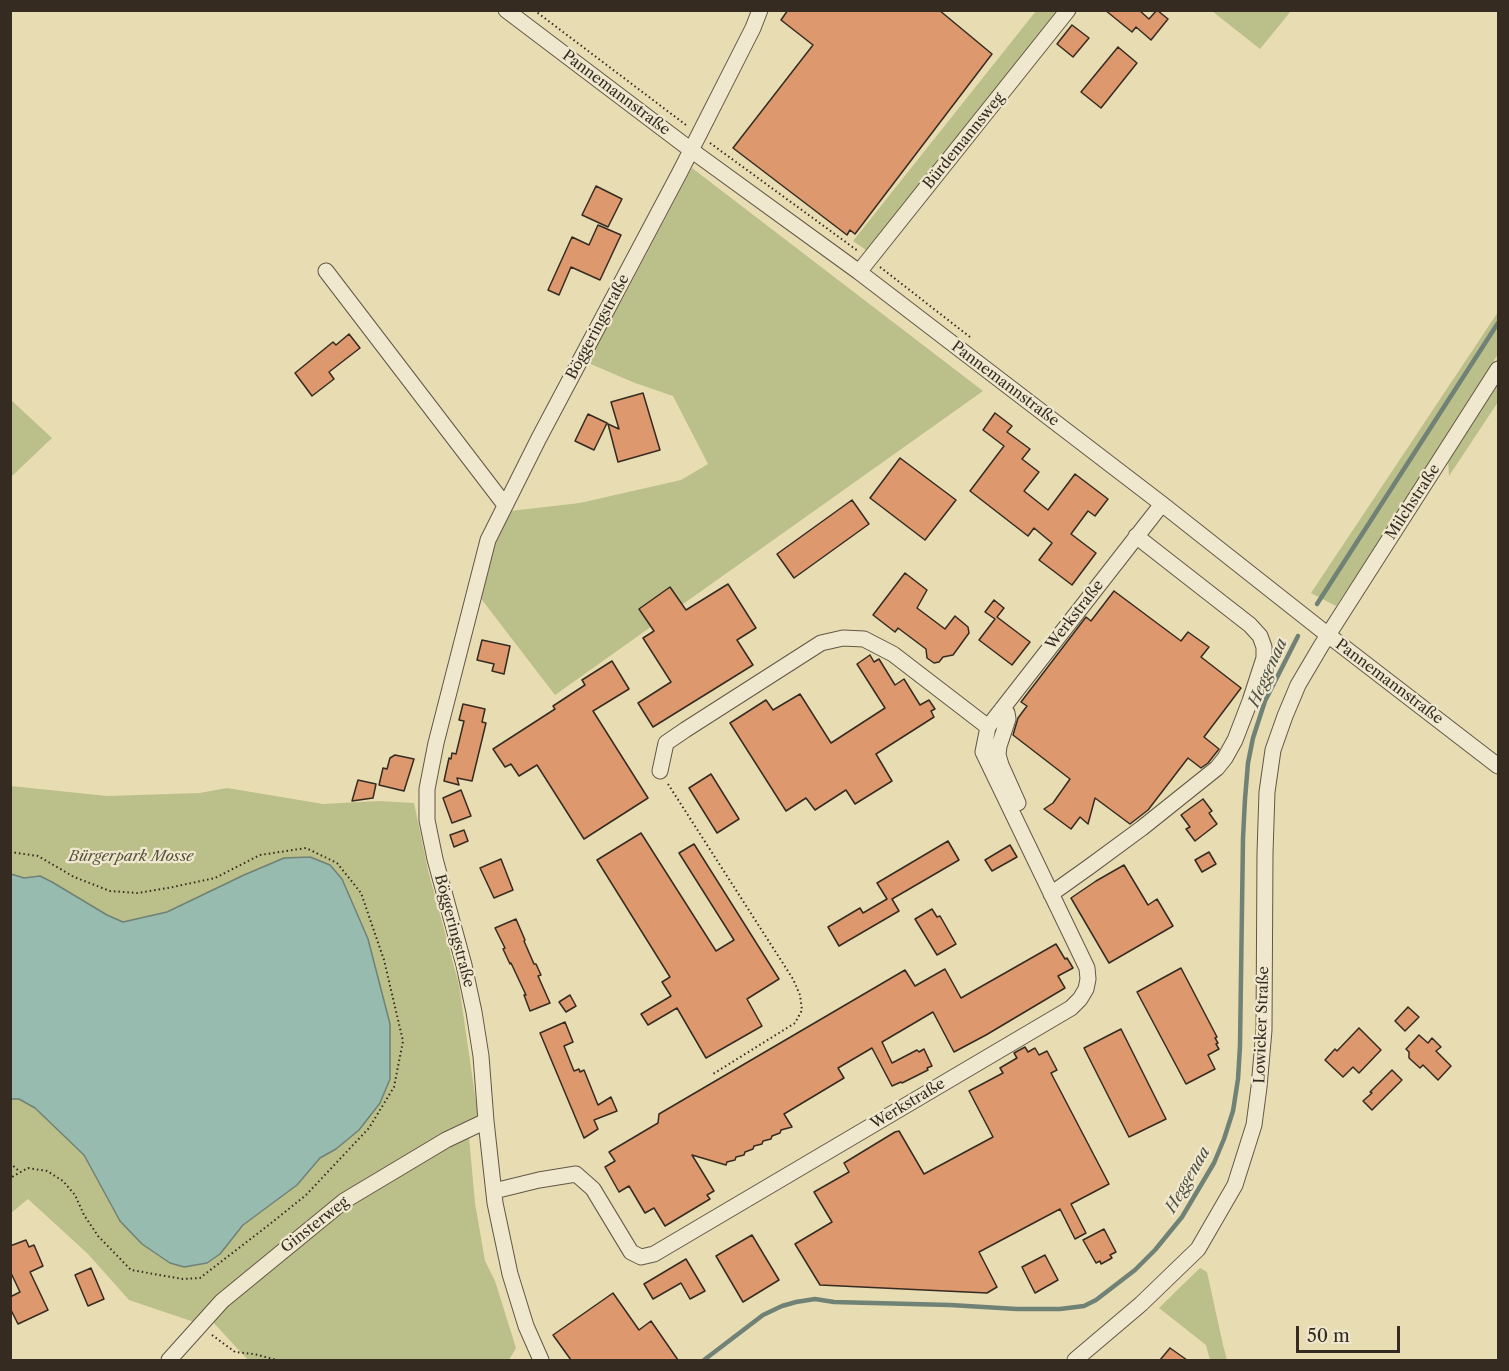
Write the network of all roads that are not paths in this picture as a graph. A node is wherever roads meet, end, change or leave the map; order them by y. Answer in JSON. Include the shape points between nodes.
{"nodes":[{"id":1,"x":506,"y":10,"type":"edge"},
{"id":2,"x":760,"y":10,"type":"edge"},
{"id":3,"x":1068,"y":10,"type":"edge"},
{"id":4,"x":691,"y":150,"type":"junction"},
{"id":5,"x":326,"y":271,"type":"dead end"},
{"id":6,"x":859,"y":272,"type":"junction"},
{"id":7,"x":1498,"y":369,"type":"edge"},
{"id":8,"x":1162,"y":504,"type":"junction"},
{"id":9,"x":505,"y":505,"type":"junction"},
{"id":10,"x":1136,"y":536,"type":"junction"},
{"id":11,"x":1328,"y":635,"type":"junction"},
{"id":12,"x":1002,"y":709,"type":"junction"},
{"id":13,"x":988,"y":726,"type":"junction"},
{"id":14,"x":1498,"y":766,"type":"edge"},
{"id":15,"x":660,"y":771,"type":"road end"},
{"id":16,"x":1055,"y":891,"type":"junction"},
{"id":17,"x":486,"y":1122,"type":"junction"},
{"id":18,"x":494,"y":1191,"type":"junction"},
{"id":19,"x":169,"y":1360,"type":"edge"},
{"id":20,"x":542,"y":1360,"type":"edge"},
{"id":21,"x":1075,"y":1360,"type":"edge"}],
"edges":[{"from":1,"to":4,"type":"street","name":"Pannemannstraße"},
{"from":2,"to":4,"type":"street","name":"Böggeringstraße"},
{"from":3,"to":6,"type":"street","name":"Bürdemannsweg"},
{"from":4,"to":6,"type":"street","name":"Pannemannstraße"},
{"from":4,"to":9,"type":"street","name":"Böggeringstraße"},
{"from":5,"to":9,"type":"street"},
{"from":6,"to":8,"type":"street","name":"Pannemannstraße"},
{"from":7,"to":11,"type":"street","name":"Milchstraße"},
{"from":8,"to":10,"type":"street","name":"Werkstraße"},
{"from":8,"to":11,"type":"street","name":"Pannemannstraße"},
{"from":9,"to":17,"type":"street","name":"Böggeringstraße","via":[[488,540],[427,789],[427,820],[435,860],[474,1012]]},
{"from":10,"to":12,"type":"street","name":"Werkstraße"},
{"from":10,"to":16,"type":"street","via":[[1250,625],[1260,636],[1264,658],[1235,740],[1217,768]]},
{"from":11,"to":14,"type":"street","name":"Pannemannstraße"},
{"from":11,"to":21,"type":"street","name":"Lowicker Straße","via":[[1298,685],[1273,750],[1264,853],[1264,1030],[1260,1076],[1254,1125],[1235,1185],[1198,1249]]},
{"from":12,"to":13,"type":"street","name":"Werkstraße"},
{"from":12,"to":16,"type":"street","via":[[1008,719],[998,755]]},
{"from":13,"to":15,"type":"street","via":[[893,654],[864,639],[843,638],[821,643],[666,743]]},
{"from":13,"to":16,"type":"street","name":"Werkstraße","via":[[983,752]]},
{"from":16,"to":18,"type":"street","name":"Werkstraße","via":[[1087,968],[1086,989],[1071,1008],[654,1254],[642,1257],[631,1252],[593,1189],[576,1174]]},
{"from":17,"to":18,"type":"street","name":"Böggeringstraße"},
{"from":17,"to":19,"type":"street","name":"Ginsterweg","via":[[446,1140],[344,1201],[222,1300]]},
{"from":18,"to":20,"type":"street","name":"Böggeringstraße","via":[[510,1274],[526,1326]]}]}
